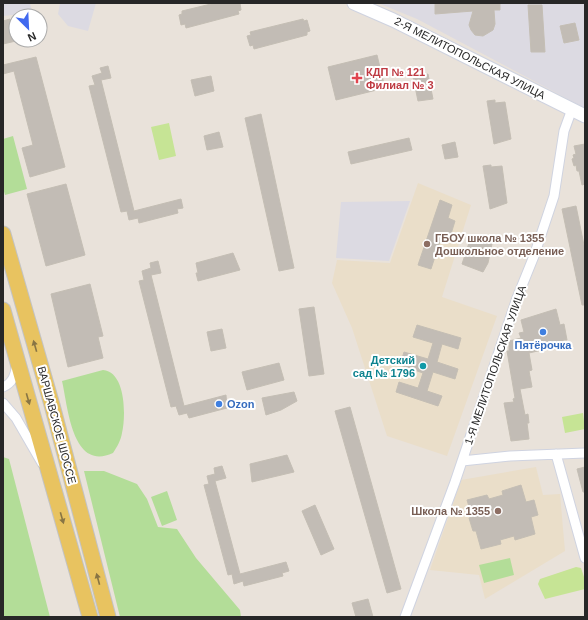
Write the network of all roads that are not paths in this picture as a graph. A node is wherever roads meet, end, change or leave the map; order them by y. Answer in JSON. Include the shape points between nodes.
{"nodes":[{"id":1,"x":354,"y":3,"type":"edge"},
{"id":2,"x":572,"y":109,"type":"junction"},
{"id":3,"x":585,"y":116,"type":"edge"},
{"id":4,"x":3,"y":234,"type":"edge"},
{"id":5,"x":3,"y":310,"type":"edge"},
{"id":6,"x":18,"y":362,"type":"junction"},
{"id":7,"x":3,"y":387,"type":"edge"},
{"id":8,"x":4,"y":404,"type":"edge"},
{"id":9,"x":585,"y":453,"type":"edge"},
{"id":10,"x":556,"y":454,"type":"junction"},
{"id":11,"x":462,"y":461,"type":"junction"},
{"id":12,"x":51,"y":480,"type":"junction"},
{"id":13,"x":585,"y":558,"type":"edge"},
{"id":14,"x":90,"y":617,"type":"edge"},
{"id":15,"x":108,"y":617,"type":"edge"},
{"id":16,"x":405,"y":617,"type":"edge"}],
"edges":[{"from":1,"to":2,"type":"street","name":"2-Я МЕЛИТОПОЛЬСКАЯ УЛИЦА"},
{"from":2,"to":3,"type":"street","name":"2-Я МЕЛИТОПОЛЬСКАЯ УЛИЦА"},
{"from":2,"to":11,"type":"street","name":"1-Я МЕЛИТОПОЛЬСКАЯ УЛИЦА","via":[[564,131],[554,196]]},
{"from":15,"to":4,"type":"main road","name":"ВАРШАВСКОЕ ШОССЕ","one_way":true},
{"from":5,"to":6,"type":"main road","name":"ВАРШАВСКОЕ ШОССЕ"},
{"from":6,"to":7,"type":"street","via":[[15,376],[10,384]]},
{"from":6,"to":12,"type":"main road","name":"ВАРШАВСКОЕ ШОССЕ","one_way":true},
{"from":8,"to":12,"type":"street","via":[[16,418]]},
{"from":9,"to":10,"type":"street"},
{"from":10,"to":11,"type":"street"},
{"from":10,"to":13,"type":"street"},
{"from":11,"to":16,"type":"street","name":"1-Я МЕЛИТОПОЛЬСКАЯ УЛИЦА"},
{"from":12,"to":14,"type":"main road","name":"ВАРШАВСКОЕ ШОССЕ","one_way":true}]}
